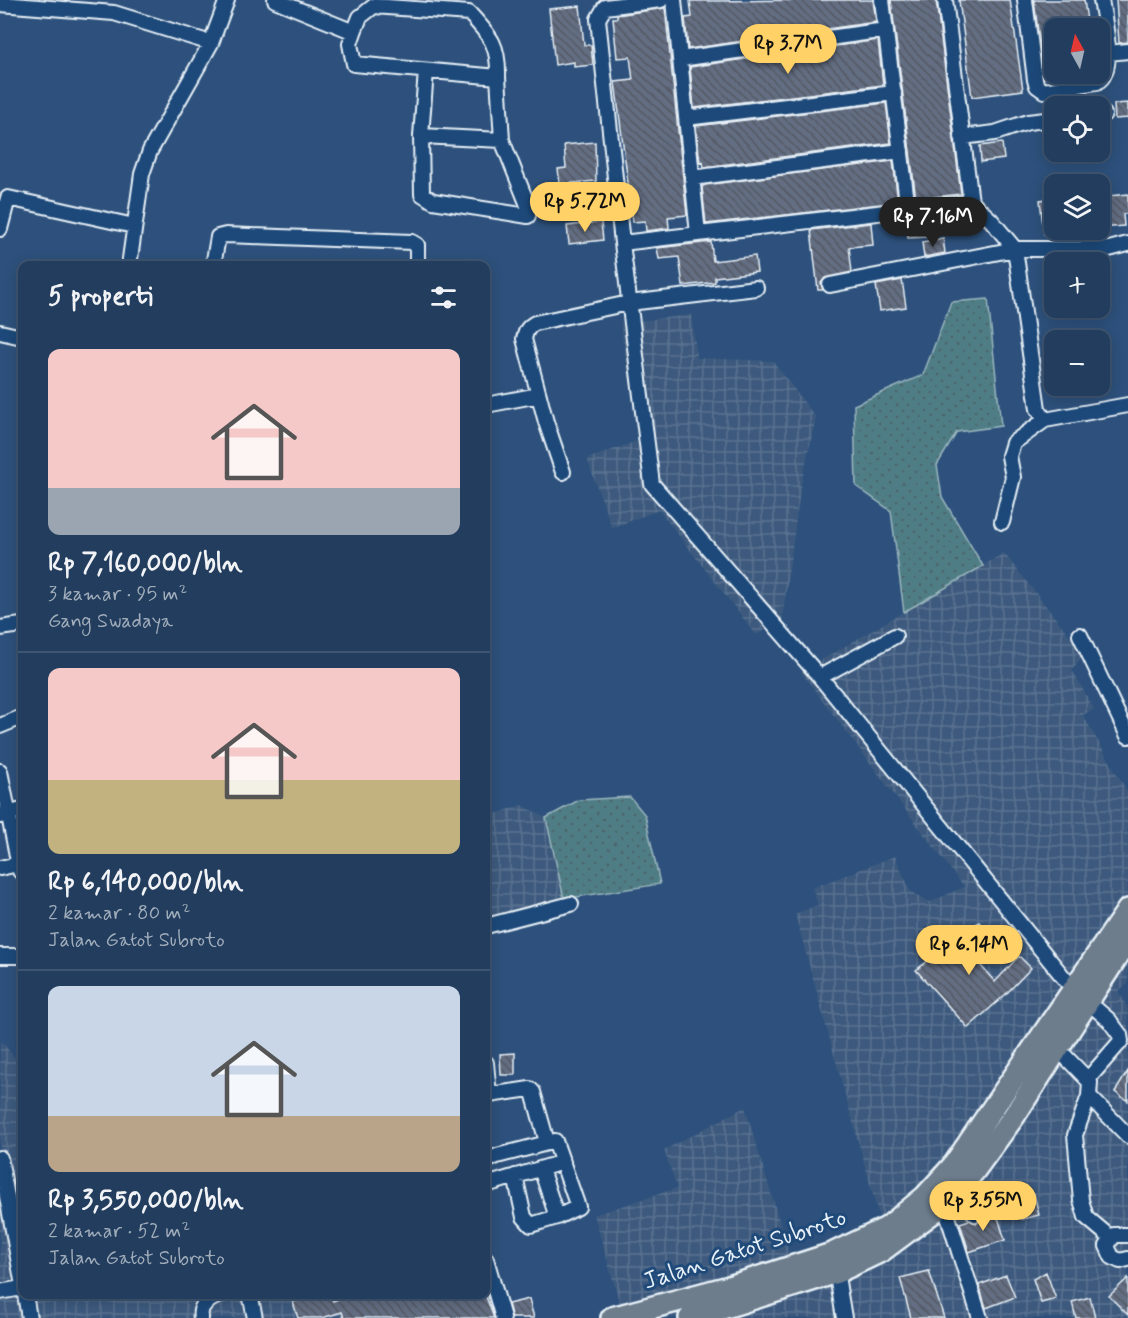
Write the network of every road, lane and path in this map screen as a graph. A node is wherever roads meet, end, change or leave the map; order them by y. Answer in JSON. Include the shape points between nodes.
{"nodes":[{"id":1,"x":227,"y":0,"type":"edge"},
{"id":2,"x":275,"y":0,"type":"edge"},
{"id":3,"x":658,"y":0,"type":"edge"},
{"id":4,"x":674,"y":0,"type":"edge"},
{"id":5,"x":882,"y":0,"type":"edge"},
{"id":6,"x":945,"y":0,"type":"edge"},
{"id":7,"x":1025,"y":0,"type":"edge"},
{"id":8,"x":1101,"y":0,"type":"edge"},
{"id":9,"x":0,"y":4,"type":"edge"},
{"id":10,"x":115,"y":7,"type":"edge"},
{"id":11,"x":1103,"y":18,"type":"edge"},
{"id":12,"x":886,"y":30,"type":"junction"},
{"id":13,"x":354,"y":32,"type":"junction"},
{"id":14,"x":211,"y":43,"type":"junction"},
{"id":15,"x":1128,"y":51,"type":"edge"},
{"id":16,"x":1110,"y":53,"type":"edge"},
{"id":17,"x":680,"y":58,"type":"junction"},
{"id":18,"x":426,"y":71,"type":"junction"},
{"id":19,"x":498,"y":77,"type":"junction"},
{"id":20,"x":1081,"y":84,"type":"edge"},
{"id":21,"x":894,"y":93,"type":"junction"},
{"id":22,"x":686,"y":118,"type":"junction"},
{"id":23,"x":1044,"y":120,"type":"edge"},
{"id":24,"x":422,"y":136,"type":"junction"},
{"id":25,"x":962,"y":137,"type":"junction"},
{"id":26,"x":502,"y":140,"type":"junction"},
{"id":27,"x":901,"y":151,"type":"junction"},
{"id":28,"x":692,"y":178,"type":"junction"},
{"id":29,"x":971,"y":202,"type":"junction"},
{"id":30,"x":908,"y":210,"type":"junction"},
{"id":31,"x":134,"y":226,"type":"junction"},
{"id":32,"x":0,"y":229,"type":"edge"},
{"id":33,"x":698,"y":234,"type":"junction"},
{"id":34,"x":622,"y":243,"type":"junction"},
{"id":35,"x":1128,"y":244,"type":"edge"},
{"id":36,"x":1015,"y":249,"type":"junction"},
{"id":37,"x":130,"y":261,"type":"edge"},
{"id":38,"x":213,"y":261,"type":"edge"},
{"id":39,"x":417,"y":261,"type":"edge"},
{"id":40,"x":830,"y":285,"type":"dead end"},
{"id":41,"x":756,"y":288,"type":"dead end"},
{"id":42,"x":629,"y":303,"type":"junction"},
{"id":43,"x":0,"y":332,"type":"edge"},
{"id":44,"x":18,"y":336,"type":"edge"},
{"id":45,"x":539,"y":395,"type":"junction"},
{"id":46,"x":490,"y":404,"type":"edge"},
{"id":47,"x":1128,"y":405,"type":"edge"},
{"id":48,"x":1045,"y":420,"type":"junction"},
{"id":49,"x":563,"y":472,"type":"dead end"},
{"id":50,"x":1002,"y":522,"type":"dead end"},
{"id":51,"x":18,"y":626,"type":"edge"},
{"id":52,"x":0,"y":628,"type":"edge"},
{"id":53,"x":1080,"y":635,"type":"dead end"},
{"id":54,"x":895,"y":636,"type":"dead end"},
{"id":55,"x":820,"y":677,"type":"junction"},
{"id":56,"x":18,"y":719,"type":"edge"},
{"id":57,"x":0,"y":726,"type":"edge"},
{"id":58,"x":1128,"y":736,"type":"edge"},
{"id":59,"x":0,"y":771,"type":"edge"},
{"id":60,"x":4,"y":816,"type":"edge"},
{"id":61,"x":18,"y":865,"type":"edge"},
{"id":62,"x":0,"y":868,"type":"edge"},
{"id":63,"x":18,"y":868,"type":"edge"},
{"id":64,"x":571,"y":904,"type":"dead end"},
{"id":65,"x":1128,"y":910,"type":"edge"},
{"id":66,"x":490,"y":925,"type":"edge"},
{"id":67,"x":1128,"y":939,"type":"edge"},
{"id":68,"x":0,"y":956,"type":"edge"},
{"id":69,"x":18,"y":957,"type":"edge"},
{"id":70,"x":1077,"y":998,"type":"junction"},
{"id":71,"x":1057,"y":1035,"type":"junction"},
{"id":72,"x":1088,"y":1079,"type":"junction"},
{"id":73,"x":490,"y":1095,"type":"edge"},
{"id":74,"x":1089,"y":1096,"type":"junction"},
{"id":75,"x":1128,"y":1136,"type":"edge"},
{"id":76,"x":547,"y":1142,"type":"junction"},
{"id":77,"x":0,"y":1158,"type":"edge"},
{"id":78,"x":490,"y":1160,"type":"edge"},
{"id":79,"x":563,"y":1162,"type":"junction"},
{"id":80,"x":541,"y":1169,"type":"junction"},
{"id":81,"x":514,"y":1176,"type":"junction"},
{"id":82,"x":490,"y":1184,"type":"edge"},
{"id":83,"x":950,"y":1197,"type":"junction"},
{"id":84,"x":975,"y":1214,"type":"dead end"},
{"id":85,"x":557,"y":1217,"type":"junction"},
{"id":86,"x":1128,"y":1235,"type":"edge"},
{"id":87,"x":1111,"y":1238,"type":"junction"},
{"id":88,"x":18,"y":1258,"type":"edge"},
{"id":89,"x":1128,"y":1259,"type":"edge"},
{"id":90,"x":834,"y":1263,"type":"junction"},
{"id":91,"x":490,"y":1273,"type":"edge"},
{"id":92,"x":18,"y":1289,"type":"edge"},
{"id":93,"x":0,"y":1292,"type":"edge"},
{"id":94,"x":26,"y":1299,"type":"edge"},
{"id":95,"x":210,"y":1299,"type":"edge"},
{"id":96,"x":251,"y":1299,"type":"edge"},
{"id":97,"x":29,"y":1318,"type":"edge"},
{"id":98,"x":201,"y":1318,"type":"edge"},
{"id":99,"x":255,"y":1318,"type":"edge"},
{"id":100,"x":503,"y":1318,"type":"edge"},
{"id":101,"x":612,"y":1318,"type":"edge"},
{"id":102,"x":690,"y":1318,"type":"edge"},
{"id":103,"x":844,"y":1318,"type":"edge"},
{"id":104,"x":980,"y":1318,"type":"edge"}],
"edges":[{"from":1,"to":14,"type":"street"},
{"from":2,"to":13,"type":"street"},
{"from":3,"to":34,"type":"street","via":[[605,8],[598,19]]},
{"from":4,"to":17,"type":"street"},
{"from":5,"to":12,"type":"street"},
{"from":6,"to":25,"type":"street"},
{"from":7,"to":20,"type":"street","via":[[1035,80],[1040,89]]},
{"from":8,"to":11,"type":"street"},
{"from":9,"to":10,"type":"street"},
{"from":10,"to":14,"type":"street"},
{"from":12,"to":17,"type":"street"},
{"from":12,"to":21,"type":"street"},
{"from":13,"to":18,"type":"street","via":[[350,44],[354,64]]},
{"from":13,"to":19,"type":"street","via":[[360,18],[374,6],[469,13],[494,42]]},
{"from":14,"to":31,"type":"street","via":[[150,151],[142,174]]},
{"from":15,"to":16,"type":"street"},
{"from":17,"to":22,"type":"street"},
{"from":18,"to":19,"type":"street"},
{"from":18,"to":24,"type":"street"},
{"from":19,"to":26,"type":"street"},
{"from":21,"to":22,"type":"street"},
{"from":21,"to":27,"type":"street"},
{"from":22,"to":28,"type":"street"},
{"from":23,"to":25,"type":"street"},
{"from":24,"to":26,"type":"street"},
{"from":24,"to":26,"type":"street","via":[[420,185],[427,200],[528,216],[529,208]]},
{"from":25,"to":29,"type":"street"},
{"from":27,"to":28,"type":"street"},
{"from":27,"to":30,"type":"street"},
{"from":28,"to":33,"type":"street"},
{"from":29,"to":30,"type":"street"},
{"from":29,"to":36,"type":"street"},
{"from":30,"to":33,"type":"street"},
{"from":31,"to":32,"type":"street","via":[[8,198]]},
{"from":31,"to":37,"type":"street"},
{"from":33,"to":34,"type":"street"},
{"from":34,"to":42,"type":"street"},
{"from":35,"to":36,"type":"street","via":[[1109,249]]},
{"from":36,"to":40,"type":"street"},
{"from":36,"to":48,"type":"street","via":[[1038,410]]},
{"from":38,"to":39,"type":"street","via":[[215,243],[218,237],[226,235],[412,242],[417,245]]},
{"from":41,"to":42,"type":"street"},
{"from":42,"to":45,"type":"street","via":[[530,326],[524,339]]},
{"from":42,"to":55,"type":"street","via":[[652,484]]},
{"from":43,"to":44,"type":"street"},
{"from":45,"to":46,"type":"street"},
{"from":45,"to":49,"type":"street"},
{"from":47,"to":48,"type":"street"},
{"from":48,"to":50,"type":"street","via":[[1013,443],[1009,456],[1013,477]]},
{"from":51,"to":52,"type":"street"},
{"from":53,"to":58,"type":"street"},
{"from":54,"to":55,"type":"street"},
{"from":55,"to":70,"type":"street"},
{"from":56,"to":57,"type":"street"},
{"from":59,"to":60,"type":"street","via":[[5,787]]},
{"from":60,"to":61,"type":"street"},
{"from":62,"to":63,"type":"street"},
{"from":64,"to":66,"type":"street"},
{"from":65,"to":70,"type":"highway","name":"Jalan Gatot Subroto"},
{"from":67,"to":70,"type":"highway","name":"Jalan Gatot Subroto"},
{"from":68,"to":69,"type":"street"},
{"from":70,"to":71,"type":"highway","name":"Jalan Gatot Subroto"},
{"from":70,"to":72,"type":"street","via":[[1109,1020],[1121,1041]]},
{"from":71,"to":72,"type":"street"},
{"from":71,"to":83,"type":"highway","name":"Jalan Gatot Subroto","via":[[1014,1116]]},
{"from":71,"to":90,"type":"highway","name":"Jalan Gatot Subroto","via":[[925,1197]]},
{"from":72,"to":74,"type":"street"},
{"from":73,"to":76,"type":"street","via":[[530,1089]]},
{"from":74,"to":75,"type":"street"},
{"from":74,"to":87,"type":"street","via":[[1075,1135],[1081,1200],[1086,1217]]},
{"from":76,"to":78,"type":"street"},
{"from":76,"to":79,"type":"street","via":[[558,1144]]},
{"from":77,"to":88,"type":"street"},
{"from":79,"to":80,"type":"street"},
{"from":79,"to":85,"type":"street","via":[[579,1204]]},
{"from":80,"to":81,"type":"street"},
{"from":80,"to":85,"type":"street"},
{"from":81,"to":82,"type":"street"},
{"from":81,"to":85,"type":"street","via":[[527,1222],[535,1224]]},
{"from":83,"to":84,"type":"street"},
{"from":83,"to":90,"type":"highway","name":"Jalan Gatot Subroto","via":[[881,1251]]},
{"from":83,"to":104,"type":"street"},
{"from":86,"to":87,"type":"street"},
{"from":87,"to":89,"type":"street","via":[[1107,1250],[1112,1257]]},
{"from":90,"to":101,"type":"highway","name":"Jalan Gatot Subroto"},
{"from":90,"to":102,"type":"highway","name":"Jalan Gatot Subroto"},
{"from":90,"to":103,"type":"street"},
{"from":91,"to":100,"type":"street"},
{"from":92,"to":93,"type":"street"},
{"from":94,"to":97,"type":"street"},
{"from":95,"to":98,"type":"street","via":[[201,1308]]},
{"from":96,"to":99,"type":"street"}]}
